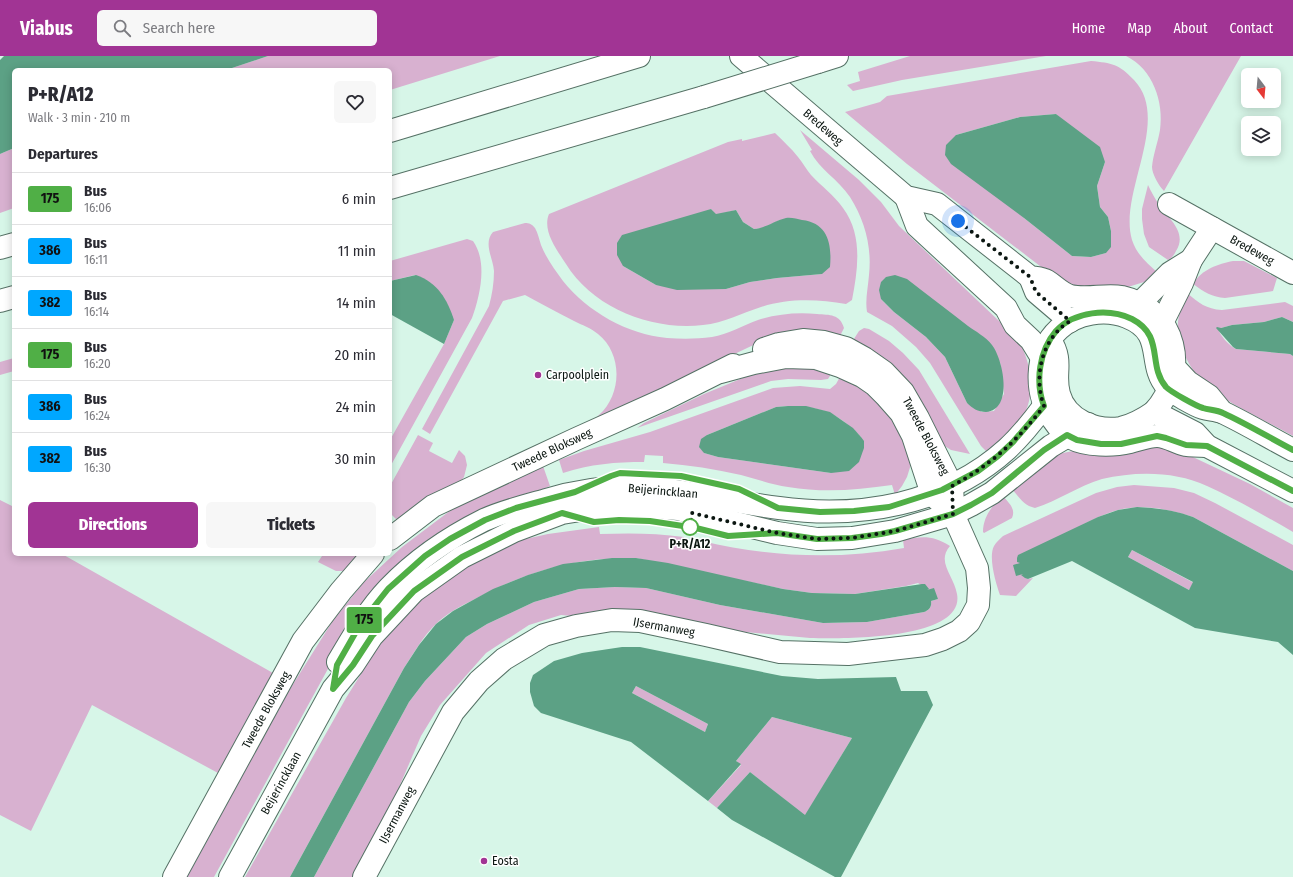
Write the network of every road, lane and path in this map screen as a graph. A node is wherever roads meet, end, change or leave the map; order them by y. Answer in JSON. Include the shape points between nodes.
{"nodes":[{"id":1,"x":639,"y":56,"type":"edge"},
{"id":2,"x":741,"y":56,"type":"edge"},
{"id":3,"x":828,"y":59,"type":"edge"},
{"id":4,"x":392,"y":130,"type":"edge"},
{"id":5,"x":392,"y":187,"type":"edge"},
{"id":6,"x":906,"y":197,"type":"junction"},
{"id":7,"x":1169,"y":204,"type":"dead end"},
{"id":8,"x":1212,"y":228,"type":"junction"},
{"id":9,"x":12,"y":245,"type":"edge"},
{"id":10,"x":0,"y":248,"type":"edge"},
{"id":11,"x":1191,"y":260,"type":"junction"},
{"id":12,"x":1293,"y":273,"type":"edge"},
{"id":13,"x":1030,"y":277,"type":"junction"},
{"id":14,"x":12,"y":298,"type":"edge"},
{"id":15,"x":0,"y":301,"type":"edge"},
{"id":16,"x":1132,"y":310,"type":"junction"},
{"id":17,"x":1070,"y":321,"type":"junction"},
{"id":18,"x":1162,"y":323,"type":"junction"},
{"id":19,"x":1046,"y":349,"type":"junction"},
{"id":20,"x":1174,"y":367,"type":"junction"},
{"id":21,"x":721,"y":372,"type":"junction"},
{"id":22,"x":1169,"y":389,"type":"junction"},
{"id":23,"x":1044,"y":406,"type":"junction"},
{"id":24,"x":1154,"y":412,"type":"junction"},
{"id":25,"x":1222,"y":412,"type":"junction"},
{"id":26,"x":1088,"y":424,"type":"junction"},
{"id":27,"x":1067,"y":435,"type":"junction"},
{"id":28,"x":1207,"y":446,"type":"junction"},
{"id":29,"x":1293,"y":450,"type":"edge"},
{"id":30,"x":952,"y":486,"type":"junction"},
{"id":31,"x":1293,"y":491,"type":"edge"},
{"id":32,"x":932,"y":494,"type":"junction"},
{"id":33,"x":953,"y":514,"type":"junction"},
{"id":34,"x":392,"y":537,"type":"edge"},
{"id":35,"x":371,"y":556,"type":"edge"},
{"id":36,"x":333,"y":689,"type":"junction"},
{"id":37,"x":174,"y":877,"type":"edge"},
{"id":38,"x":230,"y":877,"type":"edge"},
{"id":39,"x":364,"y":877,"type":"edge"}],
"edges":[{"from":1,"to":4,"type":"main road"},
{"from":2,"to":6,"type":"main road","name":"Bredeweg"},
{"from":3,"to":5,"type":"main road","bridge":true},
{"from":6,"to":13,"type":"main road","name":"Bredeweg","via":[[937,204]]},
{"from":6,"to":19,"type":"main road","name":"Bredeweg","via":[[917,226],[1006,308],[1025,316]]},
{"from":7,"to":8,"type":"main road","name":"Bredeweg"},
{"from":8,"to":11,"type":"main road"},
{"from":8,"to":12,"type":"main road","name":"Bredeweg"},
{"from":9,"to":10,"type":"main road"},
{"from":11,"to":16,"type":"main road","via":[[1170,273]]},
{"from":11,"to":18,"type":"main road"},
{"from":13,"to":16,"type":"main road","name":"Bredeweg","via":[[1046,280],[1069,295],[1121,297]]},
{"from":13,"to":17,"type":"main road","name":"Bredeweg","via":[[1036,292]]},
{"from":14,"to":15,"type":"main road"},
{"from":16,"to":17,"type":"main road","via":[[1082,316]]},
{"from":16,"to":18,"type":"main road","via":[[1152,312]]},
{"from":16,"to":22,"type":"main road","via":[[1150,336],[1159,374]]},
{"from":17,"to":19,"type":"main road","via":[[1059,329]]},
{"from":18,"to":20,"type":"main road","via":[[1173,347]]},
{"from":19,"to":23,"type":"main road","via":[[1040,383]]},
{"from":19,"to":26,"type":"main road","via":[[1058,357],[1057,383],[1060,399],[1070,414]]},
{"from":20,"to":22,"type":"main road"},
{"from":20,"to":25,"type":"main road","via":[[1188,382],[1209,396]]},
{"from":21,"to":30,"type":"main road","name":"Tweede Bloksweg","via":[[756,352],[779,344],[803,340],[846,348],[884,372],[903,392]]},
{"from":21,"to":32,"type":"main road","name":"Tweede Bloksweg","via":[[786,357],[816,358],[862,376],[875,385],[901,414],[913,436]]},
{"from":21,"to":34,"type":"main road","name":"Tweede Bloksweg","via":[[433,506]]},
{"from":22,"to":24,"type":"main road"},
{"from":22,"to":25,"type":"main road","via":[[1203,408]]},
{"from":23,"to":27,"type":"main road"},
{"from":23,"to":30,"type":"main road","name":"Beijerincklaan","via":[[1006,450]]},
{"from":24,"to":26,"type":"main road","via":[[1122,427],[1105,428]]},
{"from":24,"to":28,"type":"main road","via":[[1195,432]]},
{"from":25,"to":29,"type":"main road"},
{"from":26,"to":27,"type":"main road","name":"Beijerincklaan"},
{"from":27,"to":28,"type":"main road","via":[[1077,440],[1101,444],[1121,444],[1157,436],[1186,445]]},
{"from":27,"to":33,"type":"main road","name":"Beijerincklaan","via":[[1044,450],[992,493]]},
{"from":28,"to":31,"type":"main road"},
{"from":30,"to":32,"type":"main road","name":"Beijerincklaan"},
{"from":30,"to":33,"type":"main road","name":"Tweede Bloksweg"},
{"from":32,"to":33,"type":"main road","name":"Tweede Bloksweg"},
{"from":32,"to":36,"type":"main road","name":"Beijerincklaan","via":[[889,507],[820,512],[778,508],[669,490],[629,487],[575,492],[516,508],[485,520],[450,539],[425,556],[388,589],[361,623],[337,665]]},
{"from":33,"to":36,"type":"main road","name":"Beijerincklaan","via":[[895,531],[852,538],[817,539],[777,533],[678,509],[629,505],[562,513],[514,531],[462,557],[414,591],[372,636]]},
{"from":33,"to":39,"type":"main road","name":"IJsermanweg","via":[[977,568],[978,605],[969,622],[959,631],[931,643],[848,654],[780,652],[640,621],[612,620],[544,635],[504,659],[479,681],[453,712]]},
{"from":35,"to":37,"type":"main road","name":"Tweede Bloksweg","via":[[303,641]]},
{"from":36,"to":38,"type":"main road","name":"Beijerincklaan"}]}
